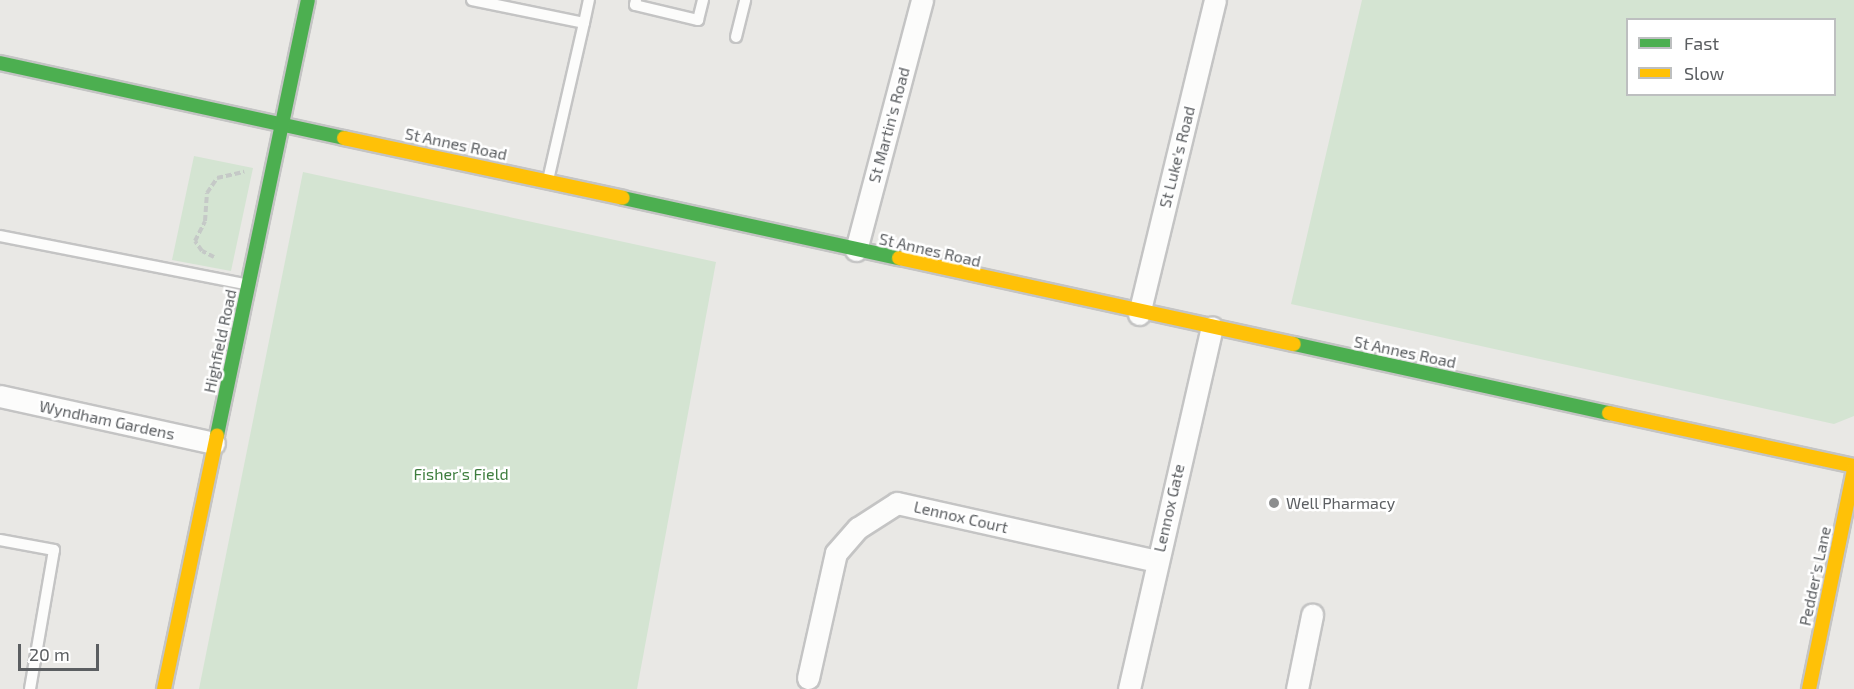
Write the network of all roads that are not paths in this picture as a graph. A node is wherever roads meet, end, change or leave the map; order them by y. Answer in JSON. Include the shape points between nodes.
{"nodes":[{"id":1,"x":308,"y":0,"type":"edge"},
{"id":2,"x":472,"y":0,"type":"edge"},
{"id":3,"x":589,"y":0,"type":"edge"},
{"id":4,"x":636,"y":0,"type":"edge"},
{"id":5,"x":703,"y":0,"type":"edge"},
{"id":6,"x":745,"y":0,"type":"edge"},
{"id":7,"x":922,"y":0,"type":"edge"},
{"id":8,"x":1215,"y":0,"type":"edge"},
{"id":9,"x":584,"y":23,"type":"junction"},
{"id":10,"x":736,"y":37,"type":"dead end"},
{"id":11,"x":0,"y":63,"type":"edge"},
{"id":12,"x":282,"y":124,"type":"junction"},
{"id":13,"x":548,"y":181,"type":"junction"},
{"id":14,"x":0,"y":236,"type":"edge"},
{"id":15,"x":856,"y":250,"type":"junction"},
{"id":16,"x":250,"y":279,"type":"junction"},
{"id":17,"x":1139,"y":314,"type":"junction"},
{"id":18,"x":1212,"y":327,"type":"junction"},
{"id":19,"x":0,"y":396,"type":"edge"},
{"id":20,"x":214,"y":443,"type":"junction"},
{"id":21,"x":1854,"y":468,"type":"edge"},
{"id":22,"x":0,"y":540,"type":"edge"},
{"id":23,"x":1157,"y":561,"type":"junction"},
{"id":24,"x":1312,"y":615,"type":"dead end"},
{"id":25,"x":808,"y":678,"type":"dead end"},
{"id":26,"x":30,"y":689,"type":"edge"},
{"id":27,"x":164,"y":689,"type":"edge"},
{"id":28,"x":1129,"y":689,"type":"edge"},
{"id":29,"x":1297,"y":689,"type":"edge"},
{"id":30,"x":1809,"y":689,"type":"edge"}],
"edges":[{"from":1,"to":12,"type":"street","name":"Highfield Road"},
{"from":2,"to":9,"type":"lane"},
{"from":3,"to":9,"type":"lane"},
{"from":4,"to":5,"type":"lane","via":[[635,5],[698,20]]},
{"from":6,"to":10,"type":"lane"},
{"from":7,"to":15,"type":"street","name":"St Martin's Road"},
{"from":8,"to":17,"type":"street","name":"St Luke's Road"},
{"from":9,"to":13,"type":"lane"},
{"from":11,"to":12,"type":"street","name":"St Annes Road"},
{"from":12,"to":13,"type":"street","name":"St Annes Road"},
{"from":12,"to":16,"type":"street","name":"Highfield Road"},
{"from":13,"to":15,"type":"street","name":"St Annes Road"},
{"from":14,"to":16,"type":"lane"},
{"from":15,"to":17,"type":"street","name":"St Annes Road"},
{"from":16,"to":20,"type":"street","name":"Highfield Road"},
{"from":17,"to":18,"type":"street","name":"St Annes Road"},
{"from":18,"to":21,"type":"street","name":"St Annes Road"},
{"from":18,"to":23,"type":"street","name":"Lennox Gate"},
{"from":19,"to":20,"type":"street","name":"Wyndham Gardens"},
{"from":20,"to":27,"type":"street","name":"Highfield Road"},
{"from":21,"to":30,"type":"street","name":"Pedder's Lane"},
{"from":22,"to":26,"type":"lane","via":[[54,550]]},
{"from":23,"to":25,"type":"street","name":"Lennox Court","via":[[897,503],[858,528],[836,553]]},
{"from":23,"to":28,"type":"street","name":"Lennox Gate"},
{"from":24,"to":29,"type":"street"}]}
